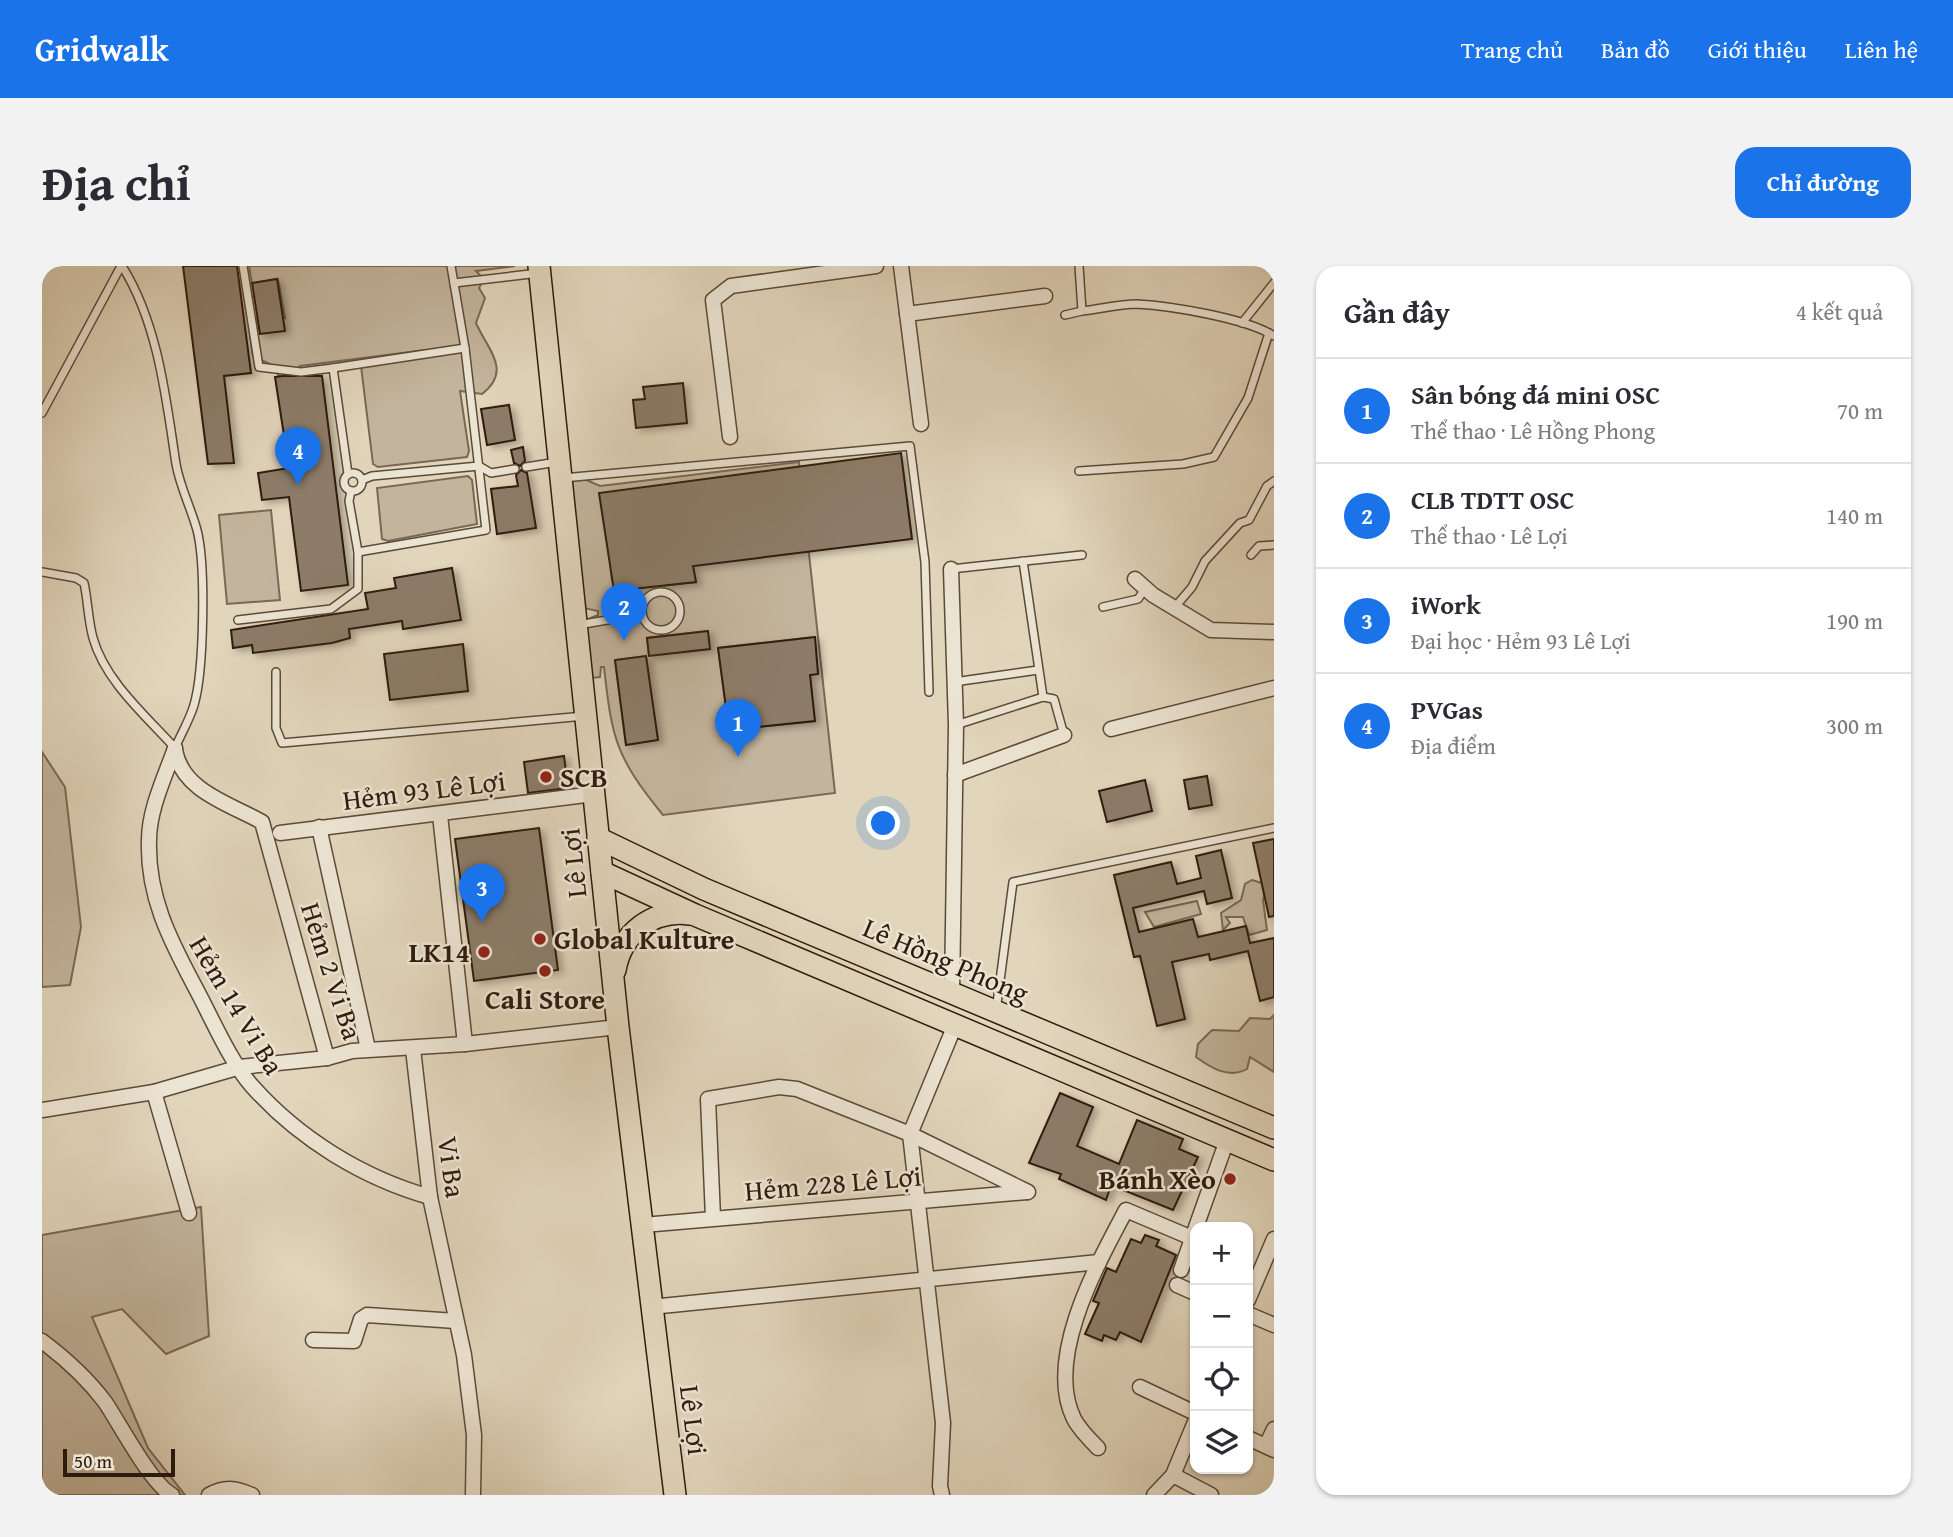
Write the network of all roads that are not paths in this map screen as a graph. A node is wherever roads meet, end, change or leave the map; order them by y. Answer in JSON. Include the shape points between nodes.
{"nodes":[{"id":1,"x":121,"y":266,"type":"edge"},
{"id":2,"x":243,"y":266,"type":"edge"},
{"id":3,"x":451,"y":266,"type":"edge"},
{"id":4,"x":876,"y":266,"type":"edge"},
{"id":5,"x":901,"y":266,"type":"edge"},
{"id":6,"x":1079,"y":266,"type":"edge"},
{"id":7,"x":539,"y":269,"type":"edge"},
{"id":8,"x":794,"y":271,"type":"edge"},
{"id":9,"x":454,"y":283,"type":"junction"},
{"id":10,"x":1274,"y":283,"type":"edge"},
{"id":11,"x":1045,"y":296,"type":"dead end"},
{"id":12,"x":1083,"y":311,"type":"junction"},
{"id":13,"x":907,"y":314,"type":"junction"},
{"id":14,"x":1065,"y":315,"type":"dead end"},
{"id":15,"x":1242,"y":323,"type":"junction"},
{"id":16,"x":1271,"y":334,"type":"edge"},
{"id":17,"x":465,"y":348,"type":"junction"},
{"id":18,"x":333,"y":368,"type":"junction"},
{"id":19,"x":42,"y":412,"type":"edge"},
{"id":20,"x":920,"y":424,"type":"dead end"},
{"id":21,"x":730,"y":437,"type":"dead end"},
{"id":22,"x":479,"y":466,"type":"junction"},
{"id":23,"x":526,"y":467,"type":"dead end"},
{"id":24,"x":515,"y":469,"type":"dead end"},
{"id":25,"x":561,"y":470,"type":"junction"},
{"id":26,"x":1079,"y":471,"type":"dead end"},
{"id":27,"x":348,"y":474,"type":"junction"},
{"id":28,"x":362,"y":480,"type":"junction"},
{"id":29,"x":1274,"y":481,"type":"edge"},
{"id":30,"x":351,"y":491,"type":"junction"},
{"id":31,"x":1274,"y":545,"type":"edge"},
{"id":32,"x":358,"y":552,"type":"junction"},
{"id":33,"x":1082,"y":555,"type":"dead end"},
{"id":34,"x":1251,"y":555,"type":"dead end"},
{"id":35,"x":1023,"y":561,"type":"junction"},
{"id":36,"x":951,"y":569,"type":"joint"},
{"id":37,"x":42,"y":572,"type":"edge"},
{"id":38,"x":1140,"y":584,"type":"joint"},
{"id":39,"x":1103,"y":607,"type":"dead end"},
{"id":40,"x":1175,"y":607,"type":"junction"},
{"id":41,"x":642,"y":614,"type":"junction"},
{"id":42,"x":238,"y":620,"type":"dead end"},
{"id":43,"x":578,"y":625,"type":"junction"},
{"id":44,"x":1274,"y":632,"type":"edge"},
{"id":45,"x":1038,"y":670,"type":"junction"},
{"id":46,"x":276,"y":672,"type":"dead end"},
{"id":47,"x":954,"y":682,"type":"junction"},
{"id":48,"x":1274,"y":688,"type":"edge"},
{"id":49,"x":929,"y":692,"type":"dead end"},
{"id":50,"x":1042,"y":697,"type":"junction"},
{"id":51,"x":585,"y":716,"type":"junction"},
{"id":52,"x":956,"y":725,"type":"junction"},
{"id":53,"x":1111,"y":729,"type":"dead end"},
{"id":54,"x":1064,"y":735,"type":"joint"},
{"id":55,"x":175,"y":748,"type":"junction"},
{"id":56,"x":955,"y":775,"type":"junction"},
{"id":57,"x":594,"y":794,"type":"junction"},
{"id":58,"x":440,"y":815,"type":"junction"},
{"id":59,"x":319,"y":827,"type":"junction"},
{"id":60,"x":1274,"y":828,"type":"edge"},
{"id":61,"x":280,"y":834,"type":"dead end"},
{"id":62,"x":598,"y":838,"type":"junction"},
{"id":63,"x":602,"y":872,"type":"junction"},
{"id":64,"x":675,"y":875,"type":"junction"},
{"id":65,"x":661,"y":900,"type":"junction"},
{"id":66,"x":695,"y":915,"type":"junction"},
{"id":67,"x":614,"y":984,"type":"junction"},
{"id":68,"x":959,"y":996,"type":"junction"},
{"id":69,"x":996,"y":1011,"type":"junction"},
{"id":70,"x":955,"y":1025,"type":"junction"},
{"id":71,"x":618,"y":1027,"type":"junction"},
{"id":72,"x":464,"y":1044,"type":"junction"},
{"id":73,"x":368,"y":1049,"type":"junction"},
{"id":74,"x":413,"y":1049,"type":"junction"},
{"id":75,"x":327,"y":1058,"type":"junction"},
{"id":76,"x":240,"y":1067,"type":"junction"},
{"id":77,"x":154,"y":1092,"type":"junction"},
{"id":78,"x":42,"y":1110,"type":"edge"},
{"id":79,"x":1252,"y":1118,"type":"junction"},
{"id":80,"x":1274,"y":1128,"type":"edge"},
{"id":81,"x":910,"y":1134,"type":"junction"},
{"id":82,"x":1234,"y":1143,"type":"junction"},
{"id":83,"x":1274,"y":1160,"type":"edge"},
{"id":84,"x":430,"y":1197,"type":"junction"},
{"id":85,"x":916,"y":1201,"type":"junction"},
{"id":86,"x":189,"y":1213,"type":"dead end"},
{"id":87,"x":713,"y":1218,"type":"junction"},
{"id":88,"x":1198,"y":1222,"type":"edge"},
{"id":89,"x":643,"y":1225,"type":"junction"},
{"id":90,"x":1190,"y":1230,"type":"edge"},
{"id":91,"x":1274,"y":1239,"type":"edge"},
{"id":92,"x":1190,"y":1243,"type":"edge"},
{"id":93,"x":1098,"y":1262,"type":"junction"},
{"id":94,"x":1181,"y":1270,"type":"dead end"},
{"id":95,"x":924,"y":1277,"type":"junction"},
{"id":96,"x":1177,"y":1285,"type":"dead end"},
{"id":97,"x":1253,"y":1288,"type":"edge"},
{"id":98,"x":1190,"y":1291,"type":"edge"},
{"id":99,"x":652,"y":1307,"type":"junction"},
{"id":100,"x":1253,"y":1316,"type":"edge"},
{"id":101,"x":456,"y":1321,"type":"junction"},
{"id":102,"x":1274,"y":1325,"type":"edge"},
{"id":103,"x":313,"y":1340,"type":"dead end"},
{"id":104,"x":42,"y":1342,"type":"edge"},
{"id":105,"x":1140,"y":1387,"type":"dead end"},
{"id":106,"x":1191,"y":1411,"type":"edge"},
{"id":107,"x":1274,"y":1429,"type":"edge"},
{"id":108,"x":1190,"y":1434,"type":"edge"},
{"id":109,"x":1253,"y":1440,"type":"edge"},
{"id":110,"x":1098,"y":1448,"type":"dead end"},
{"id":111,"x":1270,"y":1448,"type":"edge"},
{"id":112,"x":1173,"y":1475,"type":"junction"},
{"id":113,"x":172,"y":1495,"type":"edge"},
{"id":114,"x":209,"y":1495,"type":"edge"},
{"id":115,"x":251,"y":1495,"type":"edge"},
{"id":116,"x":473,"y":1495,"type":"edge"},
{"id":117,"x":675,"y":1495,"type":"edge"},
{"id":118,"x":943,"y":1495,"type":"edge"},
{"id":119,"x":1154,"y":1495,"type":"edge"},
{"id":120,"x":1211,"y":1495,"type":"edge"}],
"edges":[{"from":1,"to":19,"type":"lane"},
{"from":1,"to":55,"type":"lane","via":[[146,318],[166,397],[178,474],[198,532],[204,594],[198,678],[194,705]]},
{"from":2,"to":18,"type":"lane","via":[[259,367],[301,372]]},
{"from":3,"to":9,"type":"lane"},
{"from":4,"to":8,"type":"street"},
{"from":5,"to":13,"type":"street"},
{"from":6,"to":12,"type":"lane"},
{"from":7,"to":9,"type":"lane"},
{"from":7,"to":25,"type":"main road","name":"Lê Lợi"},
{"from":8,"to":21,"type":"street","via":[[731,286],[713,300]]},
{"from":9,"to":17,"type":"lane"},
{"from":10,"to":15,"type":"lane"},
{"from":11,"to":13,"type":"street"},
{"from":12,"to":14,"type":"lane"},
{"from":12,"to":15,"type":"lane","via":[[1135,304]]},
{"from":13,"to":20,"type":"street"},
{"from":15,"to":16,"type":"lane"},
{"from":16,"to":26,"type":"lane","via":[[1248,398],[1214,457],[1183,464]]},
{"from":17,"to":18,"type":"lane"},
{"from":17,"to":22,"type":"lane"},
{"from":18,"to":27,"type":"lane"},
{"from":22,"to":24,"type":"lane","via":[[491,473]]},
{"from":22,"to":28,"type":"lane"},
{"from":22,"to":32,"type":"lane","via":[[486,530]]},
{"from":23,"to":25,"type":"lane"},
{"from":25,"to":43,"type":"main road","name":"Lê Lợi"},
{"from":25,"to":49,"type":"lane","via":[[910,446],[925,562]]},
{"from":27,"to":28,"type":"lane","via":[[357,473]]},
{"from":27,"to":30,"type":"lane","via":[[344,485]]},
{"from":28,"to":30,"type":"lane","via":[[359,489]]},
{"from":29,"to":40,"type":"lane","via":[[1249,520],[1240,523],[1205,561]]},
{"from":30,"to":32,"type":"lane"},
{"from":31,"to":34,"type":"lane","via":[[1259,545]]},
{"from":32,"to":42,"type":"lane","via":[[358,589],[331,609]]},
{"from":33,"to":35,"type":"lane"},
{"from":35,"to":36,"type":"lane"},
{"from":35,"to":45,"type":"lane"},
{"from":36,"to":47,"type":"street"},
{"from":37,"to":55,"type":"lane","via":[[84,583],[94,640],[106,664]]},
{"from":38,"to":39,"type":"lane","via":[[1138,599]]},
{"from":38,"to":40,"type":"street"},
{"from":40,"to":44,"type":"street","via":[[1211,630]]},
{"from":41,"to":41,"type":"lane","via":[[647,625],[665,630],[679,618],[680,606],[672,595],[659,592],[648,597]]},
{"from":41,"to":43,"type":"lane"},
{"from":43,"to":51,"type":"main road","name":"Lê Lợi"},
{"from":45,"to":47,"type":"lane"},
{"from":45,"to":50,"type":"lane"},
{"from":46,"to":51,"type":"lane","via":[[276,728],[282,743]]},
{"from":47,"to":52,"type":"street"},
{"from":48,"to":53,"type":"street"},
{"from":50,"to":52,"type":"lane"},
{"from":50,"to":54,"type":"lane","via":[[1054,699]]},
{"from":51,"to":57,"type":"main road","name":"Lê Lợi"},
{"from":52,"to":56,"type":"street"},
{"from":54,"to":56,"type":"street"},
{"from":55,"to":75,"type":"street","name":"Hẻm 2 Vi Ba","via":[[177,762],[200,790],[262,822]]},
{"from":55,"to":76,"type":"street","name":"Hẻm 14 Vi Ba","via":[[148,839],[156,903],[166,933]]},
{"from":56,"to":68,"type":"street"},
{"from":57,"to":58,"type":"street","name":"Hẻm 93 Lê Lợi"},
{"from":57,"to":62,"type":"main road","name":"Lê Lợi"},
{"from":58,"to":59,"type":"street","name":"Hẻm 93 Lê Lợi"},
{"from":58,"to":72,"type":"street"},
{"from":59,"to":61,"type":"street"},
{"from":59,"to":73,"type":"street","name":"Hẻm 93 Lê Lợi"},
{"from":60,"to":69,"type":"lane","via":[[1013,882]]},
{"from":62,"to":63,"type":"main road","name":"Lê Lợi"},
{"from":62,"to":64,"type":"main road","name":"Lê Hồng Phong"},
{"from":63,"to":65,"type":"main road","name":"Lê Hồng Phong"},
{"from":63,"to":67,"type":"main road","name":"Lê Lợi"},
{"from":64,"to":65,"type":"main road"},
{"from":64,"to":68,"type":"main road","name":"Lê Hồng Phong"},
{"from":65,"to":66,"type":"main road","name":"Lê Hồng Phong"},
{"from":66,"to":67,"type":"main road","via":[[661,916],[634,931],[621,951]]},
{"from":66,"to":70,"type":"main road","name":"Lê Hồng Phong"},
{"from":67,"to":71,"type":"main road","name":"Lê Lợi"},
{"from":68,"to":69,"type":"main road","name":"Lê Hồng Phong"},
{"from":68,"to":70,"type":"main road"},
{"from":69,"to":79,"type":"main road","name":"Lê Hồng Phong"},
{"from":70,"to":81,"type":"street"},
{"from":70,"to":82,"type":"main road","name":"Lê Hồng Phong"},
{"from":71,"to":72,"type":"street"},
{"from":71,"to":89,"type":"main road","name":"Lê Lợi"},
{"from":72,"to":74,"type":"street"},
{"from":73,"to":74,"type":"street","name":"Hẻm 2 Vi Ba"},
{"from":73,"to":75,"type":"street","name":"Hẻm 2 Vi Ba"},
{"from":74,"to":84,"type":"street","name":"Vi Ba"},
{"from":75,"to":76,"type":"street"},
{"from":76,"to":77,"type":"street"},
{"from":76,"to":84,"type":"street","name":"Hẻm 14 Vi Ba","via":[[252,1085],[320,1147],[393,1186]]},
{"from":77,"to":78,"type":"street"},
{"from":77,"to":86,"type":"street"},
{"from":79,"to":80,"type":"main road","name":"Lê Hồng Phong"},
{"from":79,"to":82,"type":"main road"},
{"from":81,"to":85,"type":"street"},
{"from":81,"to":85,"type":"street","name":"Hẻm 228 Lê Lợi","via":[[1028,1192]]},
{"from":81,"to":87,"type":"street","via":[[797,1089],[779,1087],[708,1099]]},
{"from":82,"to":83,"type":"main road","name":"Lê Hồng Phong"},
{"from":82,"to":88,"type":"street"},
{"from":84,"to":101,"type":"street","name":"Vi Ba"},
{"from":85,"to":87,"type":"street","name":"Hẻm 228 Lê Lợi"},
{"from":85,"to":95,"type":"street"},
{"from":87,"to":89,"type":"street","name":"Hẻm 228 Lê Lợi"},
{"from":89,"to":99,"type":"main road","name":"Lê Lợi"},
{"from":90,"to":93,"type":"street","via":[[1126,1210]]},
{"from":91,"to":97,"type":"street"},
{"from":92,"to":94,"type":"street"},
{"from":93,"to":95,"type":"street"},
{"from":93,"to":110,"type":"street","via":[[1069,1344],[1067,1381],[1075,1420]]},
{"from":95,"to":99,"type":"street"},
{"from":95,"to":118,"type":"street","via":[[943,1423]]},
{"from":96,"to":98,"type":"street"},
{"from":99,"to":117,"type":"main road","name":"Lê Lợi"},
{"from":100,"to":102,"type":"street"},
{"from":101,"to":103,"type":"street","via":[[367,1315],[361,1319],[354,1341]]},
{"from":101,"to":116,"type":"street","name":"Vi Ba","via":[[474,1435]]},
{"from":104,"to":113,"type":"street","via":[[77,1368],[147,1468]]},
{"from":105,"to":106,"type":"street"},
{"from":107,"to":111,"type":"street"},
{"from":108,"to":112,"type":"street"},
{"from":109,"to":111,"type":"street"},
{"from":112,"to":119,"type":"street"},
{"from":112,"to":120,"type":"street"},
{"from":114,"to":115,"type":"street","via":[[235,1488]]}]}
